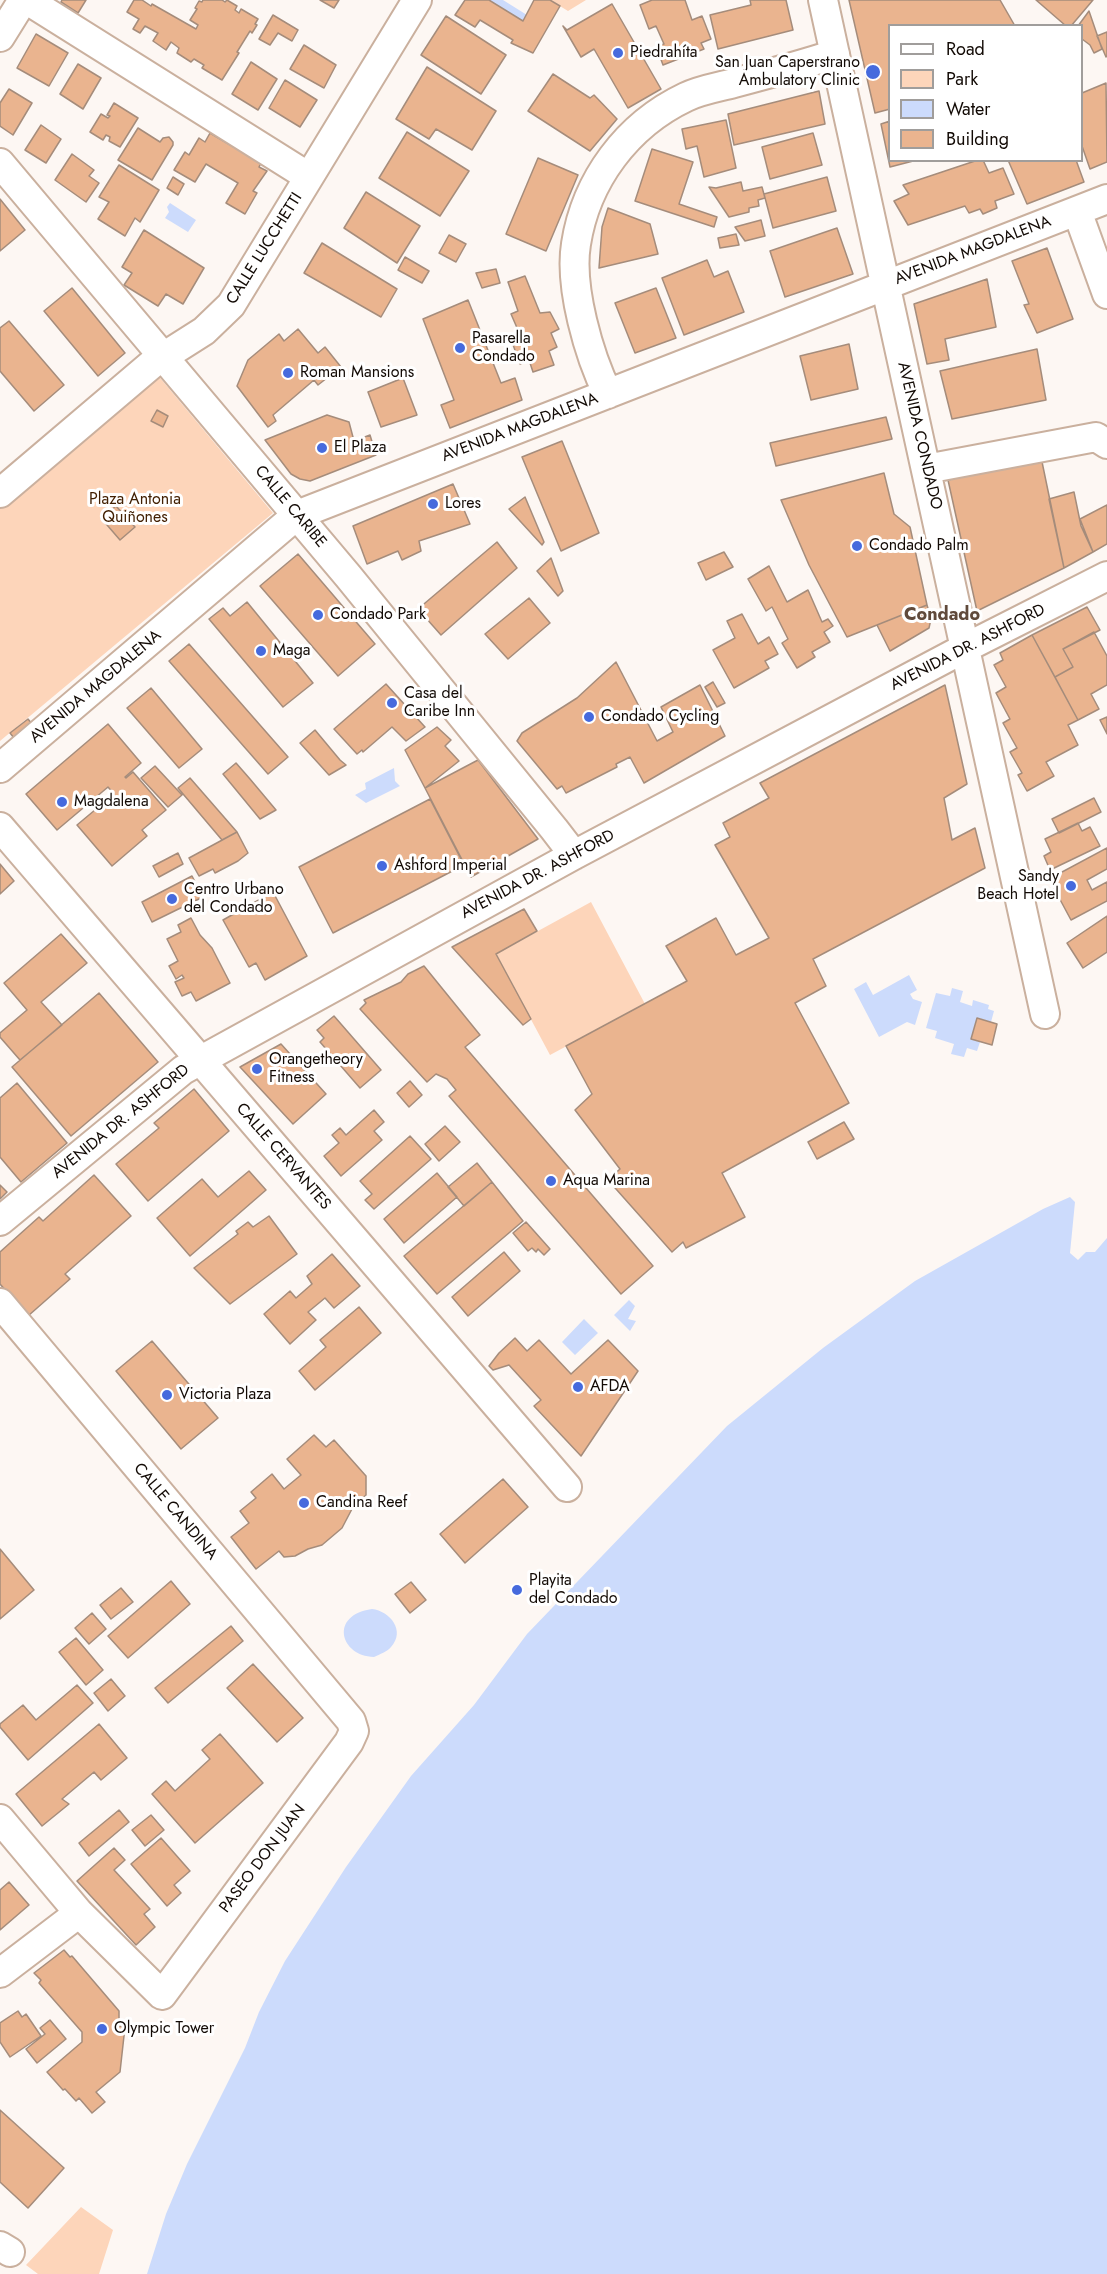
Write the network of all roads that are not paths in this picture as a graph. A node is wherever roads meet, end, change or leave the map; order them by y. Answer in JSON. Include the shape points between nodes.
{"nodes":[{"id":1,"x":25,"y":0,"type":"edge"},
{"id":2,"x":417,"y":0,"type":"edge"},
{"id":3,"x":823,"y":0,"type":"edge"},
{"id":4,"x":0,"y":37,"type":"edge"},
{"id":5,"x":835,"y":54,"type":"junction"},
{"id":6,"x":0,"y":163,"type":"edge"},
{"id":7,"x":309,"y":177,"type":"junction"},
{"id":8,"x":1107,"y":199,"type":"edge"},
{"id":9,"x":1077,"y":211,"type":"junction"},
{"id":10,"x":884,"y":286,"type":"junction"},
{"id":11,"x":1107,"y":294,"type":"edge"},
{"id":12,"x":164,"y":357,"type":"junction"},
{"id":13,"x":609,"y":394,"type":"junction"},
{"id":14,"x":1107,"y":444,"type":"edge"},
{"id":15,"x":926,"y":469,"type":"junction"},
{"id":16,"x":0,"y":493,"type":"edge"},
{"id":17,"x":297,"y":515,"type":"junction"},
{"id":18,"x":1104,"y":586,"type":"edge"},
{"id":19,"x":965,"y":648,"type":"junction"},
{"id":20,"x":0,"y":768,"type":"edge"},
{"id":21,"x":0,"y":827,"type":"edge"},
{"id":22,"x":574,"y":855,"type":"junction"},
{"id":23,"x":1045,"y":1014,"type":"dead end"},
{"id":24,"x":199,"y":1060,"type":"junction"},
{"id":25,"x":0,"y":1221,"type":"edge"},
{"id":26,"x":0,"y":1303,"type":"edge"},
{"id":27,"x":567,"y":1486,"type":"dead end"},
{"id":28,"x":351,"y":1721,"type":"joint"},
{"id":29,"x":0,"y":1819,"type":"edge"},
{"id":30,"x":79,"y":1913,"type":"junction"},
{"id":31,"x":0,"y":1973,"type":"edge"}],
"edges":[{"from":1,"to":4,"type":"street"},
{"from":1,"to":7,"type":"street"},
{"from":2,"to":7,"type":"street","name":"CALLE LUCCHETTI"},
{"from":3,"to":5,"type":"street","name":"AVENIDA CONDADO"},
{"from":5,"to":10,"type":"street","name":"AVENIDA CONDADO"},
{"from":5,"to":13,"type":"street","via":[[688,95],[625,140],[610,160],[594,185],[575,246],[583,326]]},
{"from":6,"to":12,"type":"street","name":"CALLE CARIBE"},
{"from":7,"to":12,"type":"street","name":"CALLE LUCCHETTI","via":[[231,305],[204,331]]},
{"from":8,"to":9,"type":"street","name":"AVENIDA MAGDALENA"},
{"from":9,"to":10,"type":"street","name":"AVENIDA MAGDALENA"},
{"from":9,"to":11,"type":"street"},
{"from":10,"to":13,"type":"street","name":"AVENIDA MAGDALENA"},
{"from":10,"to":15,"type":"street","name":"AVENIDA CONDADO"},
{"from":12,"to":16,"type":"street","name":"CALLE LUCCHETTI"},
{"from":12,"to":17,"type":"street","name":"CALLE CARIBE"},
{"from":13,"to":17,"type":"street","name":"AVENIDA MAGDALENA"},
{"from":14,"to":15,"type":"street","via":[[1096,437]]},
{"from":15,"to":19,"type":"street","name":"AVENIDA CONDADO"},
{"from":17,"to":20,"type":"street","name":"AVENIDA MAGDALENA"},
{"from":17,"to":22,"type":"street","name":"CALLE CARIBE"},
{"from":18,"to":19,"type":"street","name":"AVENIDA DR. ASHFORD"},
{"from":19,"to":22,"type":"street","name":"AVENIDA DR. ASHFORD"},
{"from":19,"to":23,"type":"street","name":"AVENIDA CONDADO"},
{"from":21,"to":24,"type":"street","name":"CALLE CERVANTES"},
{"from":22,"to":24,"type":"street","name":"AVENIDA DR. ASHFORD"},
{"from":24,"to":25,"type":"street","name":"AVENIDA DR. ASHFORD"},
{"from":24,"to":27,"type":"street","name":"CALLE CERVANTES"},
{"from":26,"to":28,"type":"street","name":"CALLE CANDINA"},
{"from":28,"to":30,"type":"street","name":"PASEO DON JUAN","via":[[354,1731],[350,1742],[162,1995]]},
{"from":29,"to":30,"type":"street"},
{"from":30,"to":31,"type":"street"}]}
